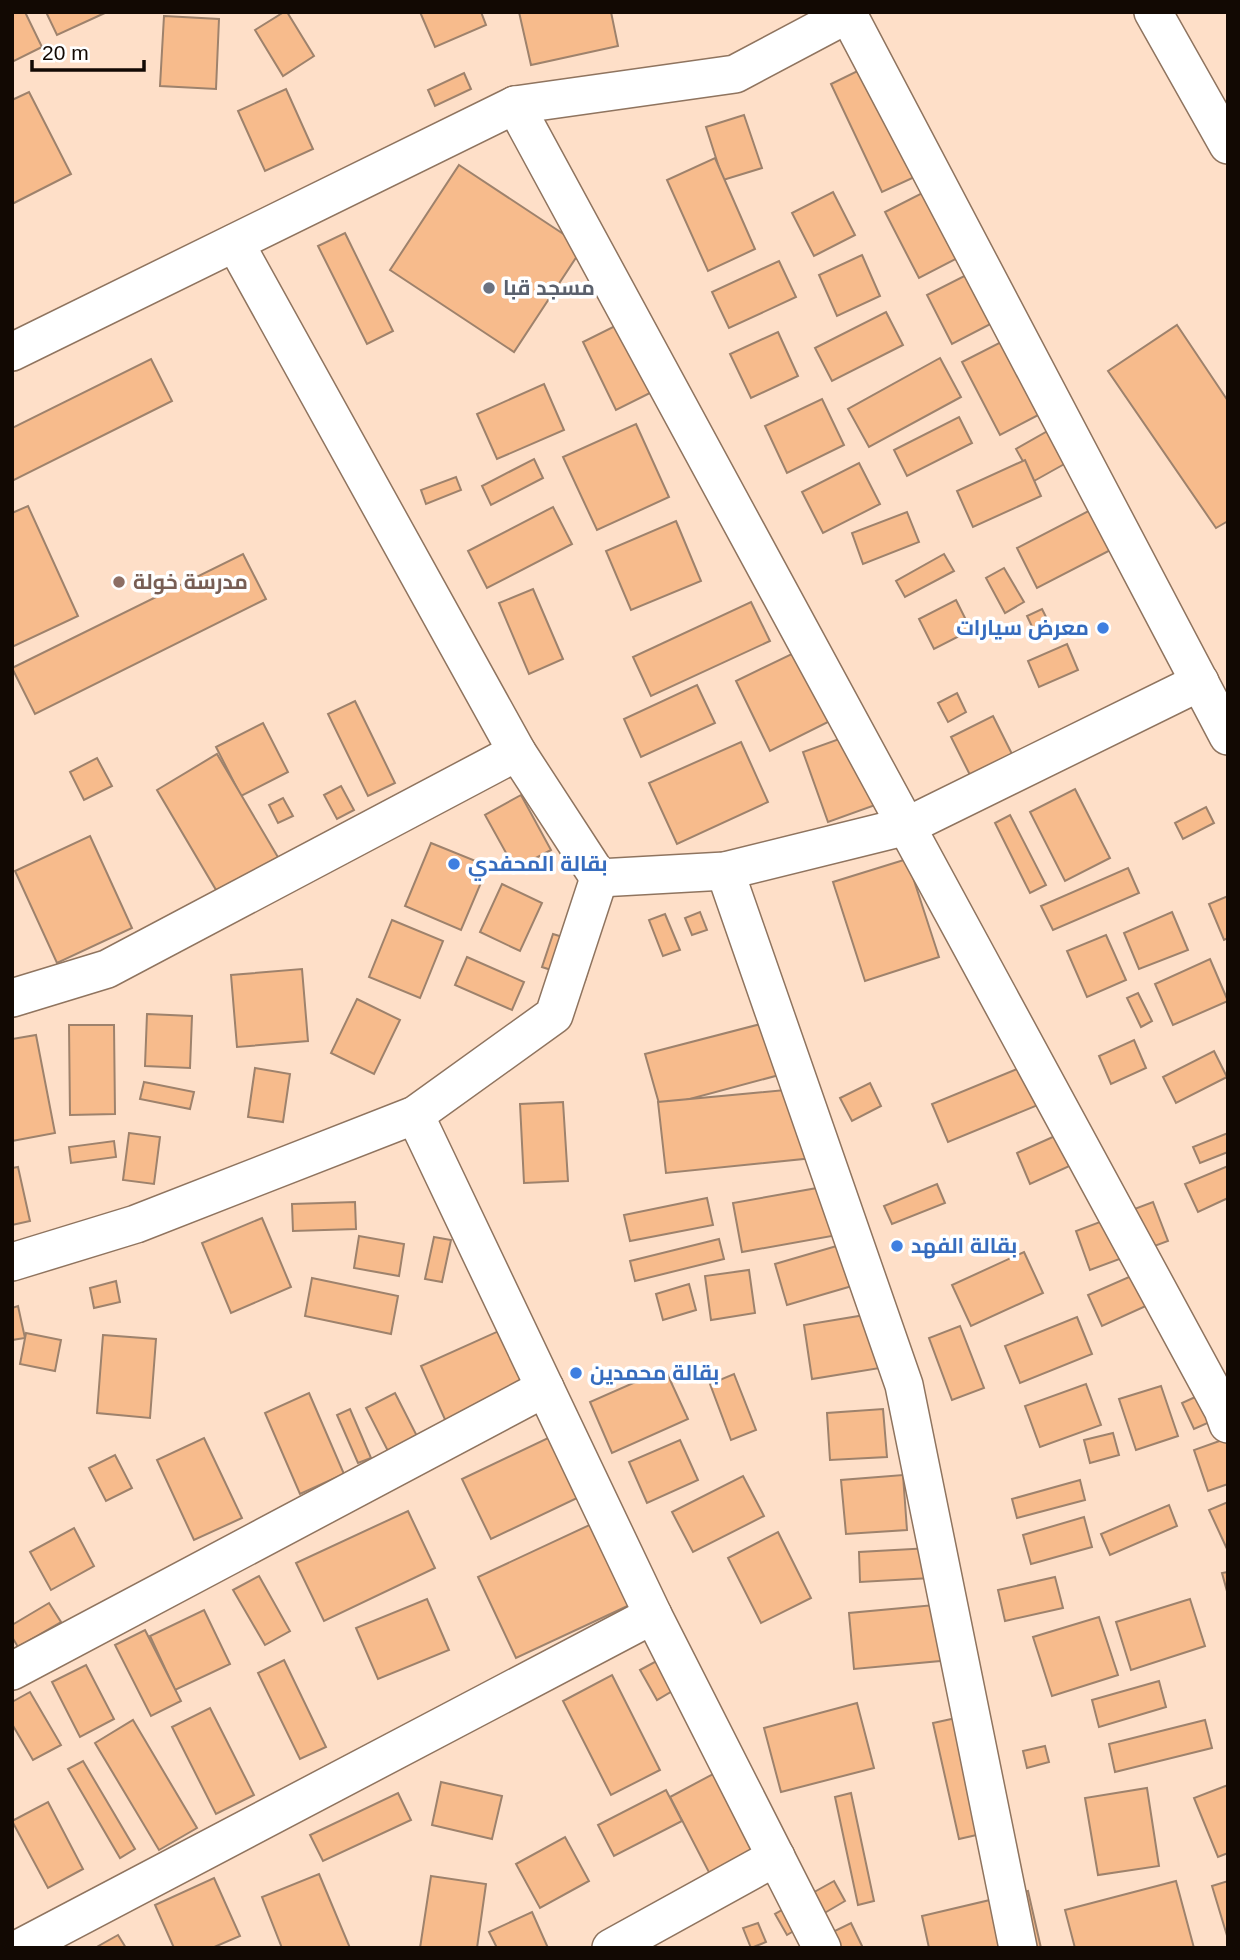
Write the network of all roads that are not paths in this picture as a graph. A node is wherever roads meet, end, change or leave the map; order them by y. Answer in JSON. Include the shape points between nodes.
{"nodes":[{"id":1,"x":1153,"y":12,"type":"edge"},
{"id":2,"x":848,"y":13,"type":"edge"},
{"id":3,"x":515,"y":105,"type":"junction"},
{"id":4,"x":1228,"y":145,"type":"edge"},
{"id":5,"x":235,"y":243,"type":"junction"},
{"id":6,"x":12,"y":352,"type":"edge"},
{"id":7,"x":1200,"y":682,"type":"junction"},
{"id":8,"x":1228,"y":736,"type":"edge"},
{"id":9,"x":517,"y":752,"type":"junction"},
{"id":10,"x":907,"y":826,"type":"junction"},
{"id":11,"x":725,"y":871,"type":"junction"},
{"id":12,"x":599,"y":878,"type":"junction"},
{"id":13,"x":12,"y":998,"type":"edge"},
{"id":14,"x":415,"y":1115,"type":"junction"},
{"id":15,"x":12,"y":1262,"type":"edge"},
{"id":16,"x":545,"y":1388,"type":"junction"},
{"id":17,"x":1228,"y":1424,"type":"edge"},
{"id":18,"x":653,"y":1615,"type":"junction"},
{"id":19,"x":12,"y":1671,"type":"edge"},
{"id":20,"x":776,"y":1857,"type":"junction"},
{"id":21,"x":20,"y":1948,"type":"edge"},
{"id":22,"x":611,"y":1948,"type":"edge"},
{"id":23,"x":822,"y":1948,"type":"edge"},
{"id":24,"x":1018,"y":1948,"type":"edge"}],
"edges":[{"from":1,"to":4,"type":"street"},
{"from":2,"to":3,"type":"street","via":[[735,74]]},
{"from":2,"to":7,"type":"street"},
{"from":3,"to":5,"type":"street"},
{"from":3,"to":10,"type":"street"},
{"from":5,"to":6,"type":"street"},
{"from":5,"to":9,"type":"street"},
{"from":7,"to":8,"type":"street"},
{"from":7,"to":10,"type":"street"},
{"from":9,"to":12,"type":"street"},
{"from":9,"to":13,"type":"street","via":[[107,969]]},
{"from":10,"to":11,"type":"street"},
{"from":10,"to":17,"type":"street"},
{"from":11,"to":12,"type":"street"},
{"from":11,"to":24,"type":"street","via":[[904,1385]]},
{"from":12,"to":14,"type":"street","via":[[554,1015]]},
{"from":14,"to":15,"type":"street","via":[[136,1224]]},
{"from":14,"to":16,"type":"street"},
{"from":16,"to":18,"type":"street"},
{"from":16,"to":19,"type":"street"},
{"from":18,"to":20,"type":"street"},
{"from":18,"to":21,"type":"street"},
{"from":20,"to":22,"type":"street"},
{"from":20,"to":23,"type":"street"}]}
